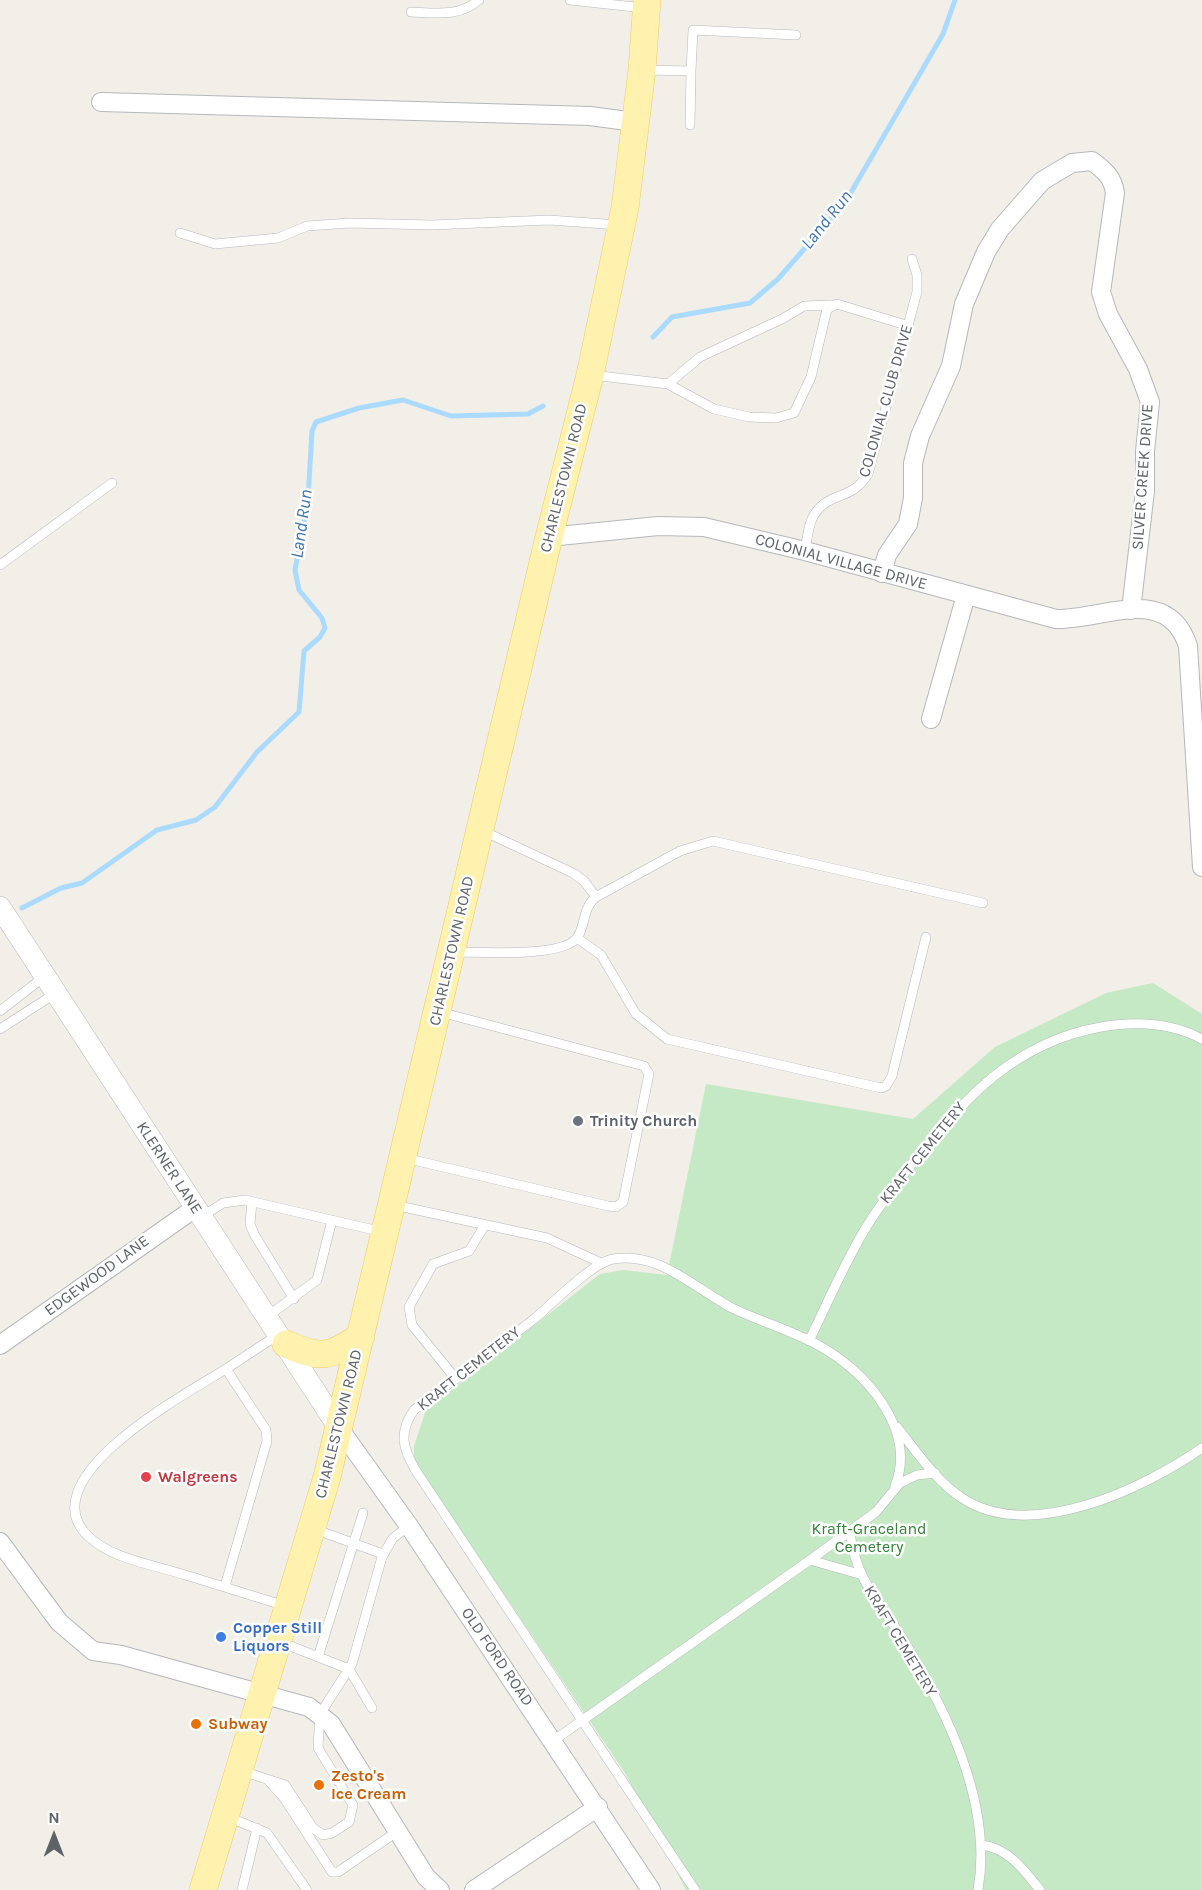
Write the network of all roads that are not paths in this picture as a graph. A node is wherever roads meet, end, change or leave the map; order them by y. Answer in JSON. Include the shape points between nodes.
{"nodes":[{"id":1,"x":479,"y":0,"type":"edge"},
{"id":2,"x":570,"y":0,"type":"edge"},
{"id":3,"x":646,"y":4,"type":"edge"},
{"id":4,"x":411,"y":12,"type":"dead end"},
{"id":5,"x":796,"y":35,"type":"dead end"},
{"id":6,"x":642,"y":70,"type":"junction"},
{"id":7,"x":691,"y":71,"type":"junction"},
{"id":8,"x":101,"y":102,"type":"dead end"},
{"id":9,"x":635,"y":122,"type":"junction"},
{"id":10,"x":690,"y":125,"type":"dead end"},
{"id":11,"x":621,"y":225,"type":"junction"},
{"id":12,"x":180,"y":233,"type":"dead end"},
{"id":13,"x":912,"y":259,"type":"dead end"},
{"id":14,"x":837,"y":304,"type":"junction"},
{"id":15,"x":909,"y":326,"type":"junction"},
{"id":16,"x":590,"y":375,"type":"junction"},
{"id":17,"x":668,"y":384,"type":"junction"},
{"id":18,"x":112,"y":483,"type":"dead end"},
{"id":19,"x":549,"y":537,"type":"junction"},
{"id":20,"x":805,"y":551,"type":"junction"},
{"id":21,"x":0,"y":565,"type":"edge"},
{"id":22,"x":882,"y":573,"type":"junction"},
{"id":23,"x":966,"y":595,"type":"junction"},
{"id":24,"x":1131,"y":610,"type":"junction"},
{"id":25,"x":931,"y":719,"type":"dead end"},
{"id":26,"x":480,"y":830,"type":"junction"},
{"id":27,"x":1202,"y":867,"type":"edge"},
{"id":28,"x":596,"y":897,"type":"junction"},
{"id":29,"x":983,"y":903,"type":"dead end"},
{"id":30,"x":0,"y":907,"type":"edge"},
{"id":31,"x":926,"y":936,"type":"dead end"},
{"id":32,"x":577,"y":938,"type":"junction"},
{"id":33,"x":451,"y":952,"type":"junction"},
{"id":34,"x":50,"y":984,"type":"junction"},
{"id":35,"x":0,"y":1011,"type":"edge"},
{"id":36,"x":437,"y":1011,"type":"junction"},
{"id":37,"x":0,"y":1029,"type":"edge"},
{"id":38,"x":1202,"y":1039,"type":"edge"},
{"id":39,"x":403,"y":1157,"type":"junction"},
{"id":40,"x":252,"y":1202,"type":"junction"},
{"id":41,"x":392,"y":1205,"type":"junction"},
{"id":42,"x":198,"y":1212,"type":"junction"},
{"id":43,"x":332,"y":1220,"type":"junction"},
{"id":44,"x":485,"y":1225,"type":"junction"},
{"id":45,"x":386,"y":1232,"type":"junction"},
{"id":46,"x":601,"y":1263,"type":"junction"},
{"id":47,"x":294,"y":1299,"type":"junction"},
{"id":48,"x":278,"y":1331,"type":"junction"},
{"id":49,"x":361,"y":1336,"type":"junction"},
{"id":50,"x":809,"y":1341,"type":"junction"},
{"id":51,"x":0,"y":1345,"type":"edge"},
{"id":52,"x":226,"y":1368,"type":"junction"},
{"id":53,"x":456,"y":1379,"type":"junction"},
{"id":54,"x":896,"y":1426,"type":"junction"},
{"id":55,"x":339,"y":1428,"type":"junction"},
{"id":56,"x":1202,"y":1448,"type":"edge"},
{"id":57,"x":935,"y":1473,"type":"junction"},
{"id":58,"x":895,"y":1486,"type":"junction"},
{"id":59,"x":363,"y":1512,"type":"dead end"},
{"id":60,"x":409,"y":1526,"type":"junction"},
{"id":61,"x":312,"y":1528,"type":"junction"},
{"id":62,"x":850,"y":1532,"type":"junction"},
{"id":63,"x":0,"y":1542,"type":"edge"},
{"id":64,"x":352,"y":1543,"type":"junction"},
{"id":65,"x":384,"y":1554,"type":"junction"},
{"id":66,"x":810,"y":1560,"type":"junction"},
{"id":67,"x":859,"y":1574,"type":"junction"},
{"id":68,"x":225,"y":1586,"type":"junction"},
{"id":69,"x":288,"y":1607,"type":"junction"},
{"id":70,"x":278,"y":1641,"type":"junction"},
{"id":71,"x":318,"y":1657,"type":"junction"},
{"id":72,"x":349,"y":1670,"type":"junction"},
{"id":73,"x":262,"y":1695,"type":"junction"},
{"id":74,"x":372,"y":1708,"type":"dead end"},
{"id":75,"x":320,"y":1714,"type":"junction"},
{"id":76,"x":583,"y":1719,"type":"junction"},
{"id":77,"x":553,"y":1741,"type":"junction"},
{"id":78,"x":240,"y":1770,"type":"junction"},
{"id":79,"x":267,"y":1778,"type":"junction"},
{"id":80,"x":597,"y":1807,"type":"junction"},
{"id":81,"x":225,"y":1816,"type":"junction"},
{"id":82,"x":257,"y":1828,"type":"junction"},
{"id":83,"x":398,"y":1832,"type":"junction"},
{"id":84,"x":982,"y":1845,"type":"junction"},
{"id":85,"x":203,"y":1890,"type":"edge"},
{"id":86,"x":242,"y":1890,"type":"edge"},
{"id":87,"x":307,"y":1890,"type":"edge"},
{"id":88,"x":440,"y":1890,"type":"edge"},
{"id":89,"x":474,"y":1890,"type":"edge"},
{"id":90,"x":651,"y":1890,"type":"edge"},
{"id":91,"x":695,"y":1890,"type":"edge"},
{"id":92,"x":978,"y":1890,"type":"edge"},
{"id":93,"x":1040,"y":1890,"type":"edge"}],
"edges":[{"from":1,"to":4,"type":"lane","via":[[453,14]]},
{"from":2,"to":3,"type":"lane"},
{"from":3,"to":6,"type":"main road","name":"CHARLESTOWN ROAD"},
{"from":5,"to":7,"type":"lane","via":[[693,30]]},
{"from":6,"to":7,"type":"lane"},
{"from":6,"to":9,"type":"main road","name":"CHARLESTOWN ROAD"},
{"from":7,"to":10,"type":"lane"},
{"from":8,"to":9,"type":"street","via":[[590,116]]},
{"from":9,"to":11,"type":"main road","name":"CHARLESTOWN ROAD"},
{"from":11,"to":12,"type":"lane","via":[[549,220],[432,225],[350,223],[307,226],[278,238],[215,244]]},
{"from":11,"to":16,"type":"main road","name":"CHARLESTOWN ROAD"},
{"from":13,"to":15,"type":"lane","name":"COLONIAL CLUB DRIVE","via":[[917,292]]},
{"from":14,"to":15,"type":"lane"},
{"from":14,"to":17,"type":"lane","via":[[804,306],[700,357]]},
{"from":14,"to":17,"type":"lane","via":[[827,309],[811,376],[794,413],[776,418],[749,417],[714,409]]},
{"from":15,"to":20,"type":"lane","name":"COLONIAL CLUB DRIVE","via":[[868,474],[860,487],[822,504],[813,516]]},
{"from":16,"to":17,"type":"lane"},
{"from":16,"to":19,"type":"main road","name":"CHARLESTOWN ROAD"},
{"from":18,"to":21,"type":"lane"},
{"from":19,"to":20,"type":"street","name":"COLONIAL VILLAGE DRIVE","via":[[688,526]]},
{"from":19,"to":26,"type":"main road","name":"CHARLESTOWN ROAD"},
{"from":20,"to":22,"type":"street","name":"COLONIAL VILLAGE DRIVE"},
{"from":22,"to":23,"type":"street","name":"COLONIAL VILLAGE DRIVE"},
{"from":22,"to":24,"type":"street","name":"SILVER CREEK DRIVE","via":[[887,555],[908,524],[913,463],[920,436],[951,366],[964,304],[986,252],[1042,181],[1072,163],[1092,161],[1107,173],[1116,193],[1101,292],[1107,314],[1138,369],[1150,402],[1144,501]]},
{"from":23,"to":24,"type":"street","name":"COLONIAL VILLAGE DRIVE","via":[[1056,619]]},
{"from":23,"to":25,"type":"street"},
{"from":24,"to":27,"type":"street","via":[[1151,609],[1173,618],[1188,646]]},
{"from":26,"to":28,"type":"lane","via":[[573,873],[584,880]]},
{"from":26,"to":33,"type":"main road","name":"CHARLESTOWN ROAD"},
{"from":28,"to":29,"type":"lane","via":[[680,851],[713,841]]},
{"from":28,"to":32,"type":"lane","via":[[588,906]]},
{"from":30,"to":34,"type":"street","name":"KLERNER LANE"},
{"from":31,"to":32,"type":"lane","via":[[892,1076],[881,1088],[667,1039],[636,1014],[601,955]]},
{"from":32,"to":33,"type":"lane","via":[[567,945],[529,951]]},
{"from":33,"to":36,"type":"main road","name":"CHARLESTOWN ROAD"},
{"from":34,"to":35,"type":"lane"},
{"from":34,"to":37,"type":"lane"},
{"from":34,"to":42,"type":"street","name":"KLERNER LANE"},
{"from":36,"to":39,"type":"main road","name":"CHARLESTOWN ROAD"},
{"from":36,"to":39,"type":"lane","via":[[644,1066],[649,1074],[628,1182],[623,1202],[616,1207]]},
{"from":38,"to":50,"type":"lane","name":"KRAFT CEMETERY","via":[[1166,1025],[1112,1025],[1043,1045],[1004,1067],[955,1110],[888,1194],[855,1245]]},
{"from":39,"to":41,"type":"main road","name":"CHARLESTOWN ROAD"},
{"from":40,"to":42,"type":"lane","via":[[234,1200]]},
{"from":40,"to":43,"type":"lane"},
{"from":40,"to":47,"type":"lane","via":[[250,1224]]},
{"from":41,"to":44,"type":"lane"},
{"from":41,"to":45,"type":"main road","name":"CHARLESTOWN ROAD"},
{"from":42,"to":48,"type":"street","name":"KLERNER LANE"},
{"from":42,"to":51,"type":"street","name":"EDGEWOOD LANE"},
{"from":43,"to":45,"type":"lane"},
{"from":43,"to":47,"type":"lane","via":[[320,1276]]},
{"from":44,"to":46,"type":"lane","via":[[547,1238]]},
{"from":44,"to":53,"type":"lane","via":[[469,1251],[433,1264],[409,1308],[412,1325]]},
{"from":45,"to":49,"type":"main road","name":"CHARLESTOWN ROAD"},
{"from":46,"to":50,"type":"lane","name":"KRAFT CEMETERY","via":[[629,1257],[649,1260],[731,1307]]},
{"from":46,"to":53,"type":"lane","name":"KRAFT CEMETERY"},
{"from":47,"to":48,"type":"lane"},
{"from":48,"to":49,"type":"main road","via":[[323,1356],[338,1352]]},
{"from":48,"to":52,"type":"lane"},
{"from":48,"to":55,"type":"street","name":"KLERNER LANE"},
{"from":49,"to":55,"type":"main road","name":"CHARLESTOWN ROAD"},
{"from":50,"to":54,"type":"lane","name":"KRAFT CEMETERY","via":[[836,1355],[857,1373]]},
{"from":52,"to":68,"type":"lane","via":[[266,1430],[267,1441]]},
{"from":52,"to":68,"type":"lane","via":[[117,1440],[89,1471],[76,1498],[81,1527],[104,1547]]},
{"from":53,"to":76,"type":"lane","name":"KRAFT CEMETERY","via":[[414,1410],[407,1420],[403,1432],[406,1454]]},
{"from":54,"to":57,"type":"lane","name":"KRAFT CEMETERY"},
{"from":54,"to":58,"type":"lane","name":"KRAFT CEMETERY","via":[[901,1461]]},
{"from":55,"to":60,"type":"street","name":"OLD FORD ROAD"},
{"from":55,"to":61,"type":"main road","name":"CHARLESTOWN ROAD"},
{"from":56,"to":57,"type":"lane","name":"KRAFT CEMETERY","via":[[1123,1492],[1080,1507],[1038,1514],[1009,1516],[983,1509],[961,1498]]},
{"from":57,"to":58,"type":"lane","name":"KRAFT CEMETERY","via":[[917,1475]]},
{"from":58,"to":62,"type":"lane","name":"KRAFT CEMETERY","via":[[882,1505]]},
{"from":59,"to":64,"type":"lane"},
{"from":60,"to":65,"type":"lane","via":[[393,1538]]},
{"from":60,"to":77,"type":"street","name":"OLD FORD ROAD"},
{"from":61,"to":64,"type":"lane"},
{"from":61,"to":69,"type":"main road","name":"CHARLESTOWN ROAD"},
{"from":62,"to":66,"type":"lane","name":"KRAFT CEMETERY"},
{"from":62,"to":67,"type":"lane","name":"KRAFT CEMETERY"},
{"from":63,"to":73,"type":"street","via":[[59,1622],[93,1651],[121,1655]]},
{"from":64,"to":65,"type":"lane"},
{"from":64,"to":71,"type":"lane"},
{"from":65,"to":72,"type":"lane","via":[[370,1581]]},
{"from":66,"to":67,"type":"lane","name":"KRAFT CEMETERY"},
{"from":66,"to":76,"type":"lane","name":"KRAFT CEMETERY"},
{"from":67,"to":84,"type":"lane","name":"KRAFT CEMETERY","via":[[907,1647],[943,1715],[974,1800]]},
{"from":68,"to":69,"type":"lane"},
{"from":69,"to":70,"type":"main road","name":"CHARLESTOWN ROAD"},
{"from":70,"to":71,"type":"lane"},
{"from":70,"to":73,"type":"main road","name":"CHARLESTOWN ROAD"},
{"from":71,"to":72,"type":"lane"},
{"from":72,"to":74,"type":"lane"},
{"from":72,"to":75,"type":"lane"},
{"from":73,"to":75,"type":"street","via":[[309,1707]]},
{"from":73,"to":78,"type":"main road","name":"CHARLESTOWN ROAD"},
{"from":75,"to":79,"type":"lane","via":[[318,1748],[353,1805],[349,1822],[332,1833],[318,1832],[285,1785]]},
{"from":75,"to":83,"type":"street","via":[[331,1724]]},
{"from":76,"to":77,"type":"lane","name":"KRAFT CEMETERY"},
{"from":76,"to":91,"type":"lane","name":"KRAFT CEMETERY"},
{"from":77,"to":80,"type":"street","name":"OLD FORD ROAD"},
{"from":78,"to":79,"type":"lane"},
{"from":78,"to":81,"type":"main road","name":"CHARLESTOWN ROAD"},
{"from":79,"to":83,"type":"lane","via":[[332,1872],[338,1872]]},
{"from":80,"to":89,"type":"street"},
{"from":80,"to":90,"type":"street","name":"OLD FORD ROAD"},
{"from":81,"to":82,"type":"lane"},
{"from":81,"to":85,"type":"main road","name":"CHARLESTOWN ROAD"},
{"from":82,"to":86,"type":"lane"},
{"from":82,"to":87,"type":"lane","via":[[274,1842]]},
{"from":83,"to":88,"type":"street","via":[[426,1877]]},
{"from":84,"to":92,"type":"lane","name":"KRAFT CEMETERY"},
{"from":84,"to":93,"type":"lane","via":[[999,1849],[1016,1862]]}]}
